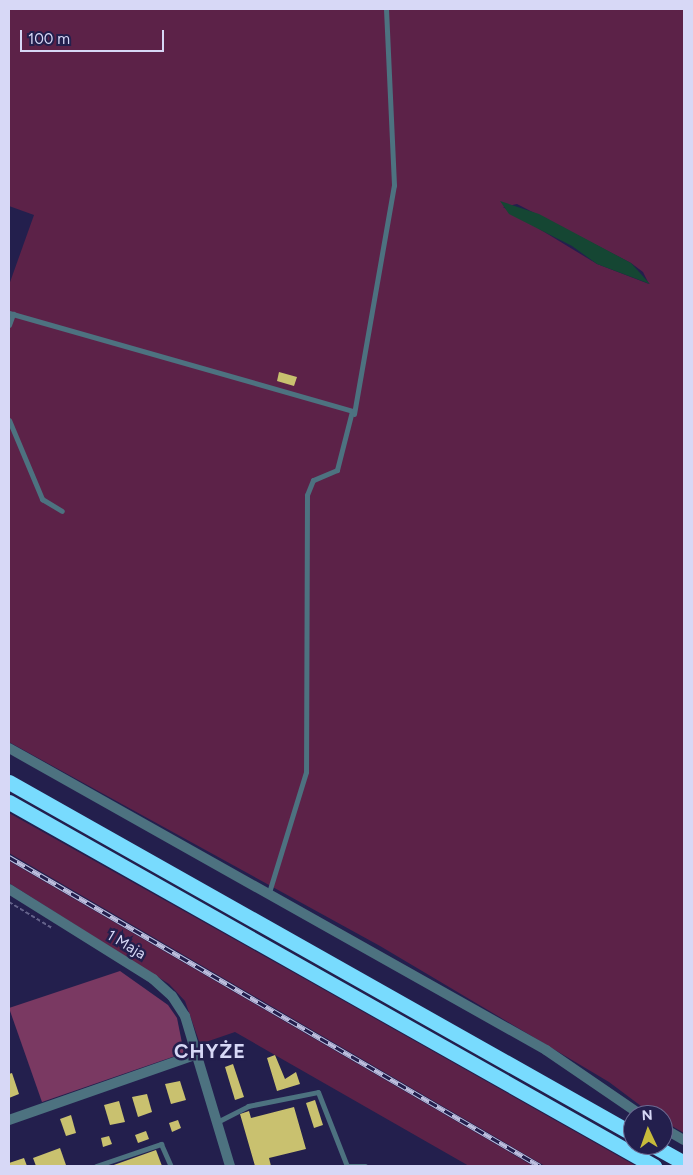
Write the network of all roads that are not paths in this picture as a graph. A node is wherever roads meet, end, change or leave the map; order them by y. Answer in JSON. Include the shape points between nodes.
{"nodes":[{"id":1,"x":386,"y":9,"type":"edge"},
{"id":2,"x":11,"y":314,"type":"edge"},
{"id":3,"x":9,"y":325,"type":"edge"},
{"id":4,"x":353,"y":417,"type":"junction"},
{"id":5,"x":9,"y":420,"type":"edge"},
{"id":6,"x":62,"y":511,"type":"dead end"},
{"id":7,"x":9,"y":748,"type":"edge"},
{"id":8,"x":9,"y":782,"type":"edge"},
{"id":9,"x":9,"y":802,"type":"edge"},
{"id":10,"x":9,"y":889,"type":"edge"},
{"id":11,"x":269,"y":892,"type":"junction"},
{"id":12,"x":197,"y":1054,"type":"junction"},
{"id":13,"x":626,"y":1105,"type":"edge"},
{"id":14,"x":9,"y":1120,"type":"edge"},
{"id":15,"x":217,"y":1122,"type":"junction"},
{"id":16,"x":623,"y":1128,"type":"edge"},
{"id":17,"x":673,"y":1134,"type":"edge"},
{"id":18,"x":684,"y":1140,"type":"edge"},
{"id":19,"x":670,"y":1155,"type":"edge"},
{"id":20,"x":684,"y":1163,"type":"edge"},
{"id":21,"x":96,"y":1166,"type":"edge"},
{"id":22,"x":171,"y":1166,"type":"edge"},
{"id":23,"x":230,"y":1166,"type":"edge"},
{"id":24,"x":348,"y":1166,"type":"edge"},
{"id":25,"x":366,"y":1166,"type":"edge"},
{"id":26,"x":654,"y":1166,"type":"edge"}],
"edges":[{"from":1,"to":4,"type":"lane","via":[[394,179]]},
{"from":2,"to":3,"type":"lane"},
{"from":2,"to":4,"type":"lane","via":[[349,408]]},
{"from":4,"to":11,"type":"lane","via":[[338,470],[313,480],[307,495],[306,772]]},
{"from":5,"to":6,"type":"lane","via":[[42,499]]},
{"from":7,"to":11,"type":"street"},
{"from":8,"to":16,"type":"highway"},
{"from":9,"to":26,"type":"highway"},
{"from":10,"to":12,"type":"street","name":"1 Maja","via":[[165,989],[185,1016]]},
{"from":11,"to":13,"type":"street","via":[[546,1050]]},
{"from":12,"to":14,"type":"street"},
{"from":12,"to":15,"type":"street","name":"1 Maja"},
{"from":15,"to":23,"type":"street","name":"1 Maja"},
{"from":15,"to":24,"type":"lane","via":[[248,1106],[318,1092]]},
{"from":17,"to":18,"type":"street"},
{"from":19,"to":20,"type":"highway"},
{"from":21,"to":22,"type":"lane","via":[[161,1144]]},
{"from":24,"to":25,"type":"lane"}]}
